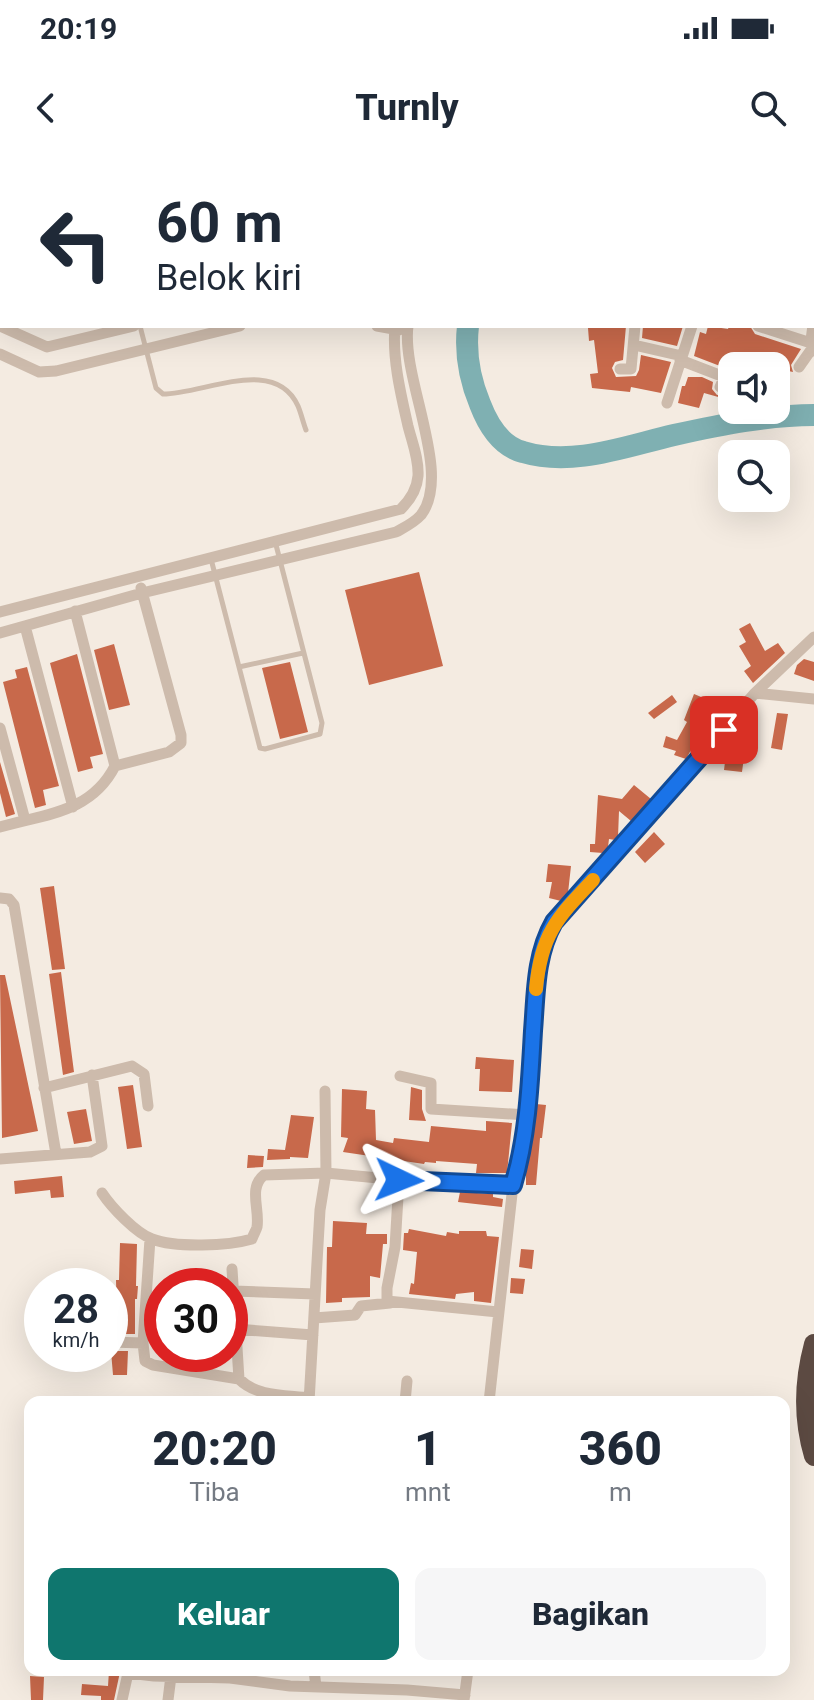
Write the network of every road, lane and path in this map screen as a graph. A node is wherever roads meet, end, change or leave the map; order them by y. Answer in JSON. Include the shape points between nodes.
{"nodes":[{"id":1,"x":4,"y":328,"type":"edge"},
{"id":2,"x":128,"y":328,"type":"edge"},
{"id":3,"x":138,"y":328,"type":"edge"},
{"id":4,"x":232,"y":328,"type":"edge"},
{"id":5,"x":394,"y":328,"type":"edge"},
{"id":6,"x":635,"y":328,"type":"edge"},
{"id":7,"x":691,"y":328,"type":"edge"},
{"id":8,"x":764,"y":328,"type":"edge"},
{"id":9,"x":408,"y":329,"type":"edge"},
{"id":10,"x":812,"y":344,"type":"edge"},
{"id":11,"x":634,"y":345,"type":"junction"},
{"id":12,"x":147,"y":350,"type":"junction"},
{"id":13,"x":0,"y":354,"type":"edge"},
{"id":14,"x":681,"y":358,"type":"junction"},
{"id":15,"x":799,"y":367,"type":"dead end"},
{"id":16,"x":620,"y":369,"type":"dead end"},
{"id":17,"x":718,"y":377,"type":"edge"},
{"id":18,"x":667,"y":403,"type":"dead end"},
{"id":19,"x":306,"y":430,"type":"dead end"},
{"id":20,"x":401,"y":509,"type":"junction"},
{"id":21,"x":412,"y":524,"type":"junction"},
{"id":22,"x":275,"y":541,"type":"junction"},
{"id":23,"x":211,"y":558,"type":"junction"},
{"id":24,"x":279,"y":561,"type":"junction"},
{"id":25,"x":215,"y":576,"type":"junction"},
{"id":26,"x":140,"y":577,"type":"junction"},
{"id":27,"x":142,"y":593,"type":"junction"},
{"id":28,"x":51,"y":598,"type":"junction"},
{"id":29,"x":75,"y":611,"type":"junction"},
{"id":30,"x":0,"y":612,"type":"edge"},
{"id":31,"x":55,"y":617,"type":"junction"},
{"id":32,"x":25,"y":626,"type":"junction"},
{"id":33,"x":0,"y":633,"type":"edge"},
{"id":34,"x":814,"y":637,"type":"edge"},
{"id":35,"x":303,"y":653,"type":"junction"},
{"id":36,"x":239,"y":667,"type":"junction"},
{"id":37,"x":755,"y":693,"type":"junction"},
{"id":38,"x":814,"y":699,"type":"edge"},
{"id":39,"x":0,"y":728,"type":"edge"},
{"id":40,"x":115,"y":766,"type":"junction"},
{"id":41,"x":73,"y":807,"type":"junction"},
{"id":42,"x":25,"y":820,"type":"junction"},
{"id":43,"x":0,"y":827,"type":"edge"},
{"id":44,"x":0,"y":898,"type":"edge"},
{"id":45,"x":92,"y":1075,"type":"junction"},
{"id":46,"x":400,"y":1076,"type":"dead end"},
{"id":47,"x":44,"y":1088,"type":"junction"},
{"id":48,"x":325,"y":1091,"type":"dead end"},
{"id":49,"x":148,"y":1106,"type":"dead end"},
{"id":50,"x":527,"y":1115,"type":"junction"},
{"id":51,"x":56,"y":1154,"type":"junction"},
{"id":52,"x":0,"y":1159,"type":"edge"},
{"id":53,"x":326,"y":1173,"type":"junction"},
{"id":54,"x":399,"y":1180,"type":"junction"},
{"id":55,"x":513,"y":1185,"type":"junction"},
{"id":56,"x":102,"y":1193,"type":"dead end"},
{"id":57,"x":150,"y":1239,"type":"junction"},
{"id":58,"x":148,"y":1268,"type":"edge"},
{"id":59,"x":248,"y":1292,"type":"edge"},
{"id":60,"x":315,"y":1294,"type":"junction"},
{"id":61,"x":390,"y":1303,"type":"junction"},
{"id":62,"x":498,"y":1312,"type":"junction"},
{"id":63,"x":314,"y":1318,"type":"junction"},
{"id":64,"x":248,"y":1330,"type":"edge"},
{"id":65,"x":144,"y":1334,"type":"edge"},
{"id":66,"x":313,"y":1335,"type":"junction"},
{"id":67,"x":128,"y":1343,"type":"edge"},
{"id":68,"x":143,"y":1343,"type":"junction"},
{"id":69,"x":814,"y":1344,"type":"edge"},
{"id":70,"x":238,"y":1372,"type":"edge"},
{"id":71,"x":239,"y":1379,"type":"junction"},
{"id":72,"x":407,"y":1381,"type":"dead end"},
{"id":73,"x":285,"y":1396,"type":"edge"},
{"id":74,"x":309,"y":1396,"type":"edge"},
{"id":75,"x":406,"y":1396,"type":"edge"},
{"id":76,"x":490,"y":1396,"type":"edge"},
{"id":77,"x":814,"y":1456,"type":"edge"},
{"id":78,"x":127,"y":1676,"type":"edge"},
{"id":79,"x":171,"y":1676,"type":"edge"},
{"id":80,"x":243,"y":1676,"type":"edge"},
{"id":81,"x":315,"y":1676,"type":"edge"},
{"id":82,"x":467,"y":1676,"type":"edge"},
{"id":83,"x":316,"y":1687,"type":"junction"},
{"id":84,"x":378,"y":1695,"type":"edge"},
{"id":85,"x":464,"y":1698,"type":"edge"},
{"id":86,"x":122,"y":1700,"type":"edge"},
{"id":87,"x":168,"y":1700,"type":"edge"}],
"edges":[{"from":1,"to":2,"type":"street","via":[[47,347]]},
{"from":3,"to":12,"type":"lane"},
{"from":4,"to":12,"type":"street"},
{"from":5,"to":9,"type":"street"},
{"from":5,"to":20,"type":"street","via":[[402,401],[418,473],[416,487]]},
{"from":6,"to":11,"type":"street"},
{"from":7,"to":14,"type":"street"},
{"from":8,"to":10,"type":"street"},
{"from":9,"to":21,"type":"street","via":[[409,362],[432,475],[426,507]]},
{"from":10,"to":15,"type":"street"},
{"from":11,"to":14,"type":"street"},
{"from":11,"to":16,"type":"street","via":[[631,370]]},
{"from":12,"to":13,"type":"street","via":[[39,372]]},
{"from":12,"to":19,"type":"lane","via":[[156,388],[163,394],[267,378],[297,403]]},
{"from":14,"to":17,"type":"street"},
{"from":14,"to":18,"type":"street"},
{"from":20,"to":21,"type":"street"},
{"from":20,"to":22,"type":"street"},
{"from":21,"to":24,"type":"street"},
{"from":22,"to":23,"type":"street"},
{"from":22,"to":24,"type":"lane"},
{"from":23,"to":25,"type":"lane"},
{"from":23,"to":26,"type":"street"},
{"from":24,"to":25,"type":"street"},
{"from":24,"to":35,"type":"lane"},
{"from":25,"to":27,"type":"street"},
{"from":25,"to":36,"type":"lane"},
{"from":26,"to":27,"type":"street"},
{"from":26,"to":28,"type":"street"},
{"from":27,"to":29,"type":"street"},
{"from":27,"to":40,"type":"street","via":[[181,743],[169,752]]},
{"from":28,"to":30,"type":"street"},
{"from":28,"to":31,"type":"street"},
{"from":29,"to":31,"type":"street"},
{"from":29,"to":40,"type":"street"},
{"from":31,"to":32,"type":"street"},
{"from":32,"to":33,"type":"street"},
{"from":32,"to":41,"type":"street"},
{"from":34,"to":37,"type":"street"},
{"from":35,"to":36,"type":"lane"},
{"from":35,"to":36,"type":"lane","via":[[323,729],[265,749],[255,736]]},
{"from":37,"to":38,"type":"street"},
{"from":37,"to":50,"type":"street","via":[[545,938],[537,973]]},
{"from":39,"to":42,"type":"street"},
{"from":40,"to":41,"type":"street","via":[[85,803]]},
{"from":41,"to":42,"type":"street"},
{"from":42,"to":43,"type":"street"},
{"from":44,"to":47,"type":"street","via":[[14,905]]},
{"from":45,"to":47,"type":"street"},
{"from":45,"to":49,"type":"street","via":[[139,1069]]},
{"from":45,"to":51,"type":"street","via":[[102,1146]]},
{"from":46,"to":50,"type":"street","via":[[431,1083],[431,1109]]},
{"from":47,"to":51,"type":"street"},
{"from":48,"to":53,"type":"street"},
{"from":50,"to":55,"type":"street"},
{"from":51,"to":52,"type":"street"},
{"from":53,"to":54,"type":"street"},
{"from":53,"to":57,"type":"street","via":[[259,1178],[252,1239],[201,1244]]},
{"from":53,"to":60,"type":"street"},
{"from":54,"to":55,"type":"street"},
{"from":54,"to":61,"type":"street","via":[[386,1294]]},
{"from":55,"to":62,"type":"street"},
{"from":56,"to":57,"type":"street"},
{"from":57,"to":58,"type":"street"},
{"from":59,"to":60,"type":"street"},
{"from":60,"to":63,"type":"street"},
{"from":61,"to":62,"type":"street"},
{"from":61,"to":63,"type":"street","via":[[361,1306],[355,1315]]},
{"from":62,"to":76,"type":"street"},
{"from":63,"to":66,"type":"street"},
{"from":64,"to":66,"type":"street"},
{"from":65,"to":68,"type":"street"},
{"from":66,"to":74,"type":"street"},
{"from":67,"to":68,"type":"street"},
{"from":68,"to":71,"type":"street","via":[[145,1361],[153,1365]]},
{"from":69,"to":77,"type":"highway","via":[[805,1414]]},
{"from":70,"to":71,"type":"street"},
{"from":71,"to":73,"type":"street","via":[[247,1388]]},
{"from":72,"to":75,"type":"street"},
{"from":78,"to":86,"type":"street"},
{"from":79,"to":87,"type":"street"},
{"from":80,"to":83,"type":"street"},
{"from":81,"to":83,"type":"street"},
{"from":82,"to":85,"type":"street"},
{"from":83,"to":84,"type":"street"},
{"from":84,"to":85,"type":"street"}]}
